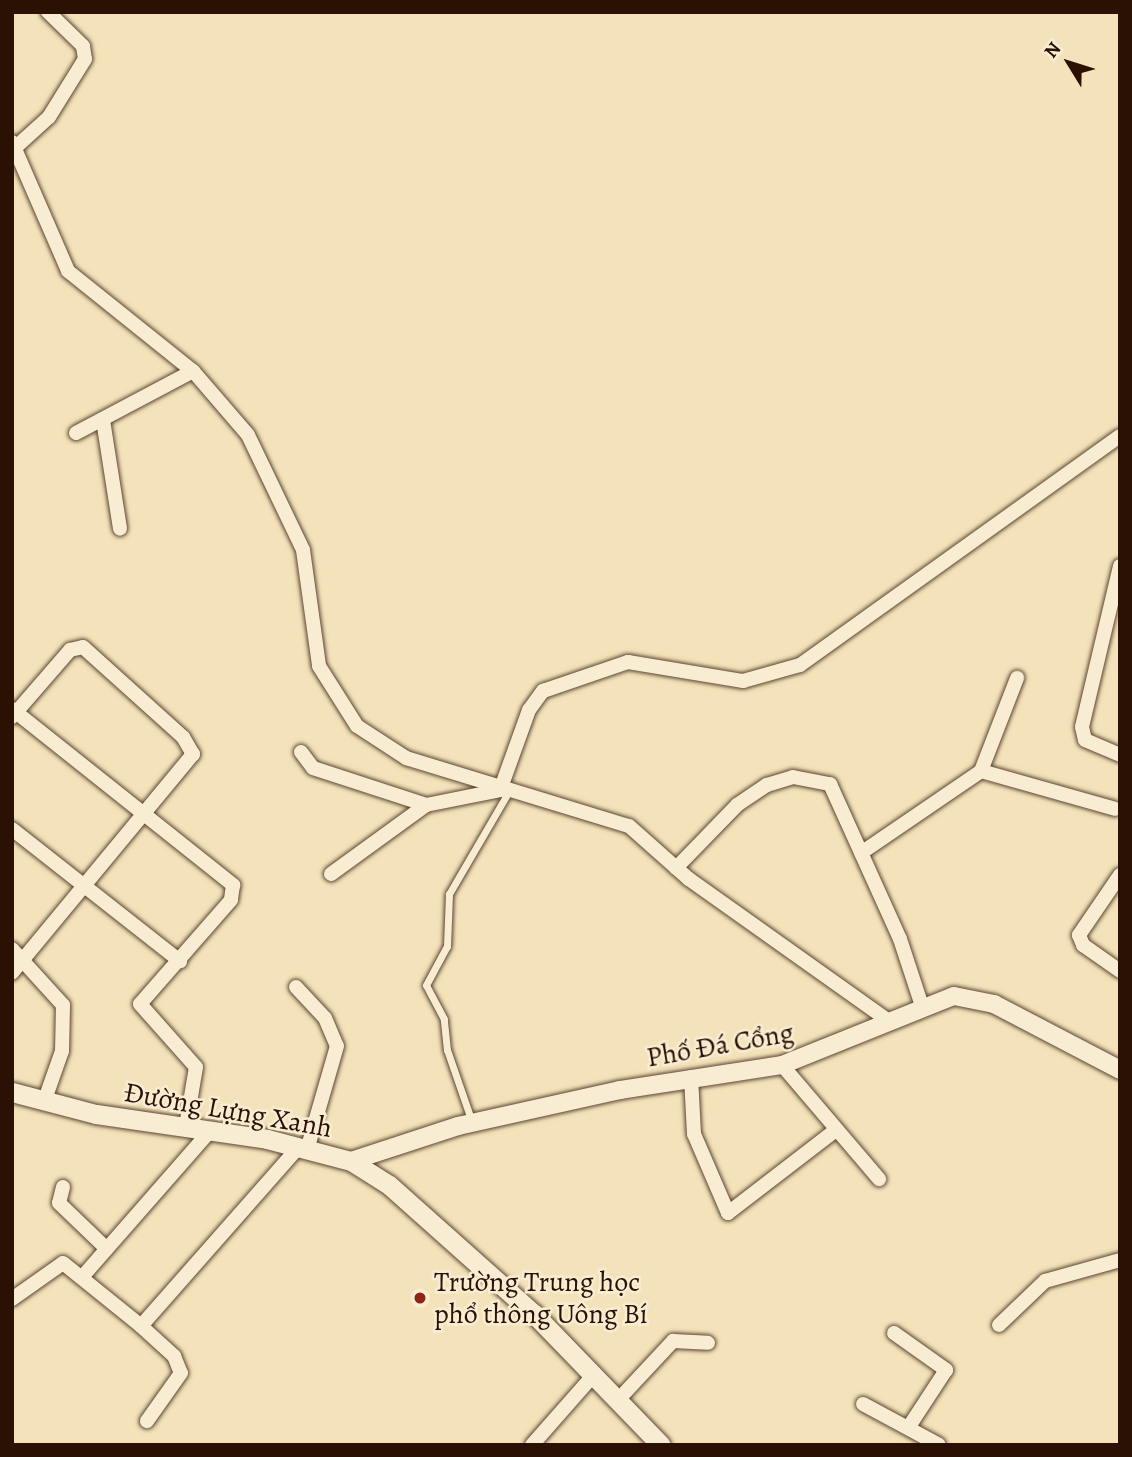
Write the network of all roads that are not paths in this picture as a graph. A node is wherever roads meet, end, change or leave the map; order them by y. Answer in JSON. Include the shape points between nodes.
{"nodes":[{"id":1,"x":48,"y":12,"type":"edge"},
{"id":2,"x":15,"y":144,"type":"edge"},
{"id":3,"x":193,"y":371,"type":"junction"},
{"id":4,"x":103,"y":420,"type":"junction"},
{"id":5,"x":76,"y":433,"type":"dead end"},
{"id":6,"x":1120,"y":436,"type":"edge"},
{"id":7,"x":120,"y":529,"type":"dead end"},
{"id":8,"x":1120,"y":566,"type":"edge"},
{"id":9,"x":1017,"y":678,"type":"dead end"},
{"id":10,"x":13,"y":713,"type":"edge"},
{"id":11,"x":301,"y":752,"type":"dead end"},
{"id":12,"x":1120,"y":755,"type":"edge"},
{"id":13,"x":981,"y":771,"type":"junction"},
{"id":14,"x":506,"y":786,"type":"junction"},
{"id":15,"x":426,"y":805,"type":"junction"},
{"id":16,"x":1115,"y":809,"type":"dead end"},
{"id":17,"x":144,"y":817,"type":"junction"},
{"id":18,"x":12,"y":829,"type":"edge"},
{"id":19,"x":861,"y":853,"type":"junction"},
{"id":20,"x":677,"y":868,"type":"junction"},
{"id":21,"x":331,"y":874,"type":"dead end"},
{"id":22,"x":1120,"y":875,"type":"edge"},
{"id":23,"x":86,"y":888,"type":"junction"},
{"id":24,"x":12,"y":949,"type":"edge"},
{"id":25,"x":24,"y":959,"type":"junction"},
{"id":26,"x":180,"y":961,"type":"junction"},
{"id":27,"x":1120,"y":971,"type":"edge"},
{"id":28,"x":12,"y":973,"type":"edge"},
{"id":29,"x":296,"y":987,"type":"dead end"},
{"id":30,"x":922,"y":1006,"type":"junction"},
{"id":31,"x":890,"y":1022,"type":"junction"},
{"id":32,"x":782,"y":1065,"type":"junction"},
{"id":33,"x":1120,"y":1070,"type":"edge"},
{"id":34,"x":691,"y":1077,"type":"junction"},
{"id":35,"x":12,"y":1092,"type":"edge"},
{"id":36,"x":44,"y":1102,"type":"junction"},
{"id":37,"x":473,"y":1123,"type":"junction"},
{"id":38,"x":186,"y":1126,"type":"junction"},
{"id":39,"x":211,"y":1130,"type":"junction"},
{"id":40,"x":833,"y":1132,"type":"junction"},
{"id":41,"x":303,"y":1149,"type":"junction"},
{"id":42,"x":351,"y":1161,"type":"junction"},
{"id":43,"x":879,"y":1179,"type":"dead end"},
{"id":44,"x":64,"y":1187,"type":"dead end"},
{"id":45,"x":107,"y":1249,"type":"junction"},
{"id":46,"x":1120,"y":1259,"type":"edge"},
{"id":47,"x":83,"y":1276,"type":"junction"},
{"id":48,"x":12,"y":1299,"type":"edge"},
{"id":49,"x":999,"y":1325,"type":"dead end"},
{"id":50,"x":141,"y":1326,"type":"junction"},
{"id":51,"x":894,"y":1333,"type":"dead end"},
{"id":52,"x":708,"y":1343,"type":"dead end"},
{"id":53,"x":592,"y":1377,"type":"junction"},
{"id":54,"x":618,"y":1400,"type":"junction"},
{"id":55,"x":863,"y":1404,"type":"dead end"},
{"id":56,"x":147,"y":1421,"type":"dead end"},
{"id":57,"x":908,"y":1428,"type":"junction"},
{"id":58,"x":531,"y":1445,"type":"edge"},
{"id":59,"x":662,"y":1445,"type":"edge"},
{"id":60,"x":939,"y":1445,"type":"edge"}],
"edges":[{"from":1,"to":2,"type":"street","via":[[83,46],[85,59],[49,117]]},
{"from":2,"to":3,"type":"street","via":[[68,271]]},
{"from":3,"to":4,"type":"street"},
{"from":3,"to":14,"type":"street","via":[[248,435],[298,537],[319,666],[357,726],[406,758]]},
{"from":4,"to":5,"type":"street"},
{"from":4,"to":7,"type":"street"},
{"from":6,"to":14,"type":"street","via":[[800,665],[743,681],[628,662],[544,691],[529,710]]},
{"from":8,"to":12,"type":"street","via":[[1082,727],[1085,740]]},
{"from":9,"to":13,"type":"street"},
{"from":10,"to":17,"type":"street"},
{"from":10,"to":17,"type":"street","via":[[70,650],[89,651],[183,737],[193,754]]},
{"from":11,"to":15,"type":"street","via":[[313,768]]},
{"from":13,"to":16,"type":"street"},
{"from":13,"to":19,"type":"street"},
{"from":14,"to":15,"type":"street"},
{"from":14,"to":20,"type":"street","via":[[629,826]]},
{"from":14,"to":37,"type":"lane","via":[[449,894],[447,946],[426,985],[444,1019],[447,1049]]},
{"from":15,"to":21,"type":"street"},
{"from":17,"to":23,"type":"street"},
{"from":17,"to":26,"type":"street","via":[[233,885],[230,900]]},
{"from":18,"to":23,"type":"street"},
{"from":19,"to":20,"type":"street","via":[[830,784],[793,777],[752,793]]},
{"from":19,"to":30,"type":"street"},
{"from":20,"to":31,"type":"street"},
{"from":22,"to":27,"type":"street","via":[[1079,935],[1083,945]]},
{"from":23,"to":25,"type":"street"},
{"from":23,"to":26,"type":"street"},
{"from":24,"to":25,"type":"street"},
{"from":25,"to":28,"type":"street"},
{"from":25,"to":36,"type":"street","via":[[63,1005],[62,1051]]},
{"from":26,"to":38,"type":"street","via":[[140,1004],[196,1067]]},
{"from":29,"to":41,"type":"street","via":[[326,1018],[338,1046]]},
{"from":30,"to":31,"type":"street","name":"Phố Đá Cổng"},
{"from":30,"to":33,"type":"street","name":"Phố Đá Cổng","via":[[974,996]]},
{"from":31,"to":32,"type":"street","name":"Phố Đá Cổng"},
{"from":32,"to":34,"type":"street","name":"Phố Đá Cổng"},
{"from":32,"to":40,"type":"street"},
{"from":34,"to":37,"type":"street","name":"Phố Đá Cổng"},
{"from":34,"to":40,"type":"street","via":[[694,1135],[728,1213]]},
{"from":35,"to":36,"type":"main road","name":"Đường Lựng Xanh"},
{"from":36,"to":38,"type":"main road","name":"Đường Lựng Xanh"},
{"from":37,"to":42,"type":"street","name":"Phố Đá Cổng"},
{"from":38,"to":39,"type":"main road","name":"Đường Lựng Xanh"},
{"from":39,"to":41,"type":"main road","name":"Đường Lựng Xanh"},
{"from":39,"to":45,"type":"street"},
{"from":40,"to":43,"type":"street"},
{"from":41,"to":42,"type":"main road","name":"Đường Lựng Xanh"},
{"from":41,"to":50,"type":"street"},
{"from":42,"to":53,"type":"main road","name":"Đường Lựng Xanh","via":[[389,1185],[534,1314]]},
{"from":44,"to":45,"type":"street","via":[[59,1203]]},
{"from":45,"to":47,"type":"street"},
{"from":46,"to":49,"type":"street","via":[[1038,1285]]},
{"from":47,"to":48,"type":"street","via":[[57,1264]]},
{"from":47,"to":50,"type":"street"},
{"from":50,"to":56,"type":"street","via":[[174,1356],[181,1373]]},
{"from":51,"to":57,"type":"street","via":[[946,1370]]},
{"from":52,"to":54,"type":"street","via":[[673,1341]]},
{"from":53,"to":54,"type":"main road","name":"Đường Lựng Xanh"},
{"from":53,"to":58,"type":"street"},
{"from":54,"to":59,"type":"main road","name":"Đường Lựng Xanh"},
{"from":55,"to":57,"type":"street"},
{"from":57,"to":60,"type":"street"}]}
